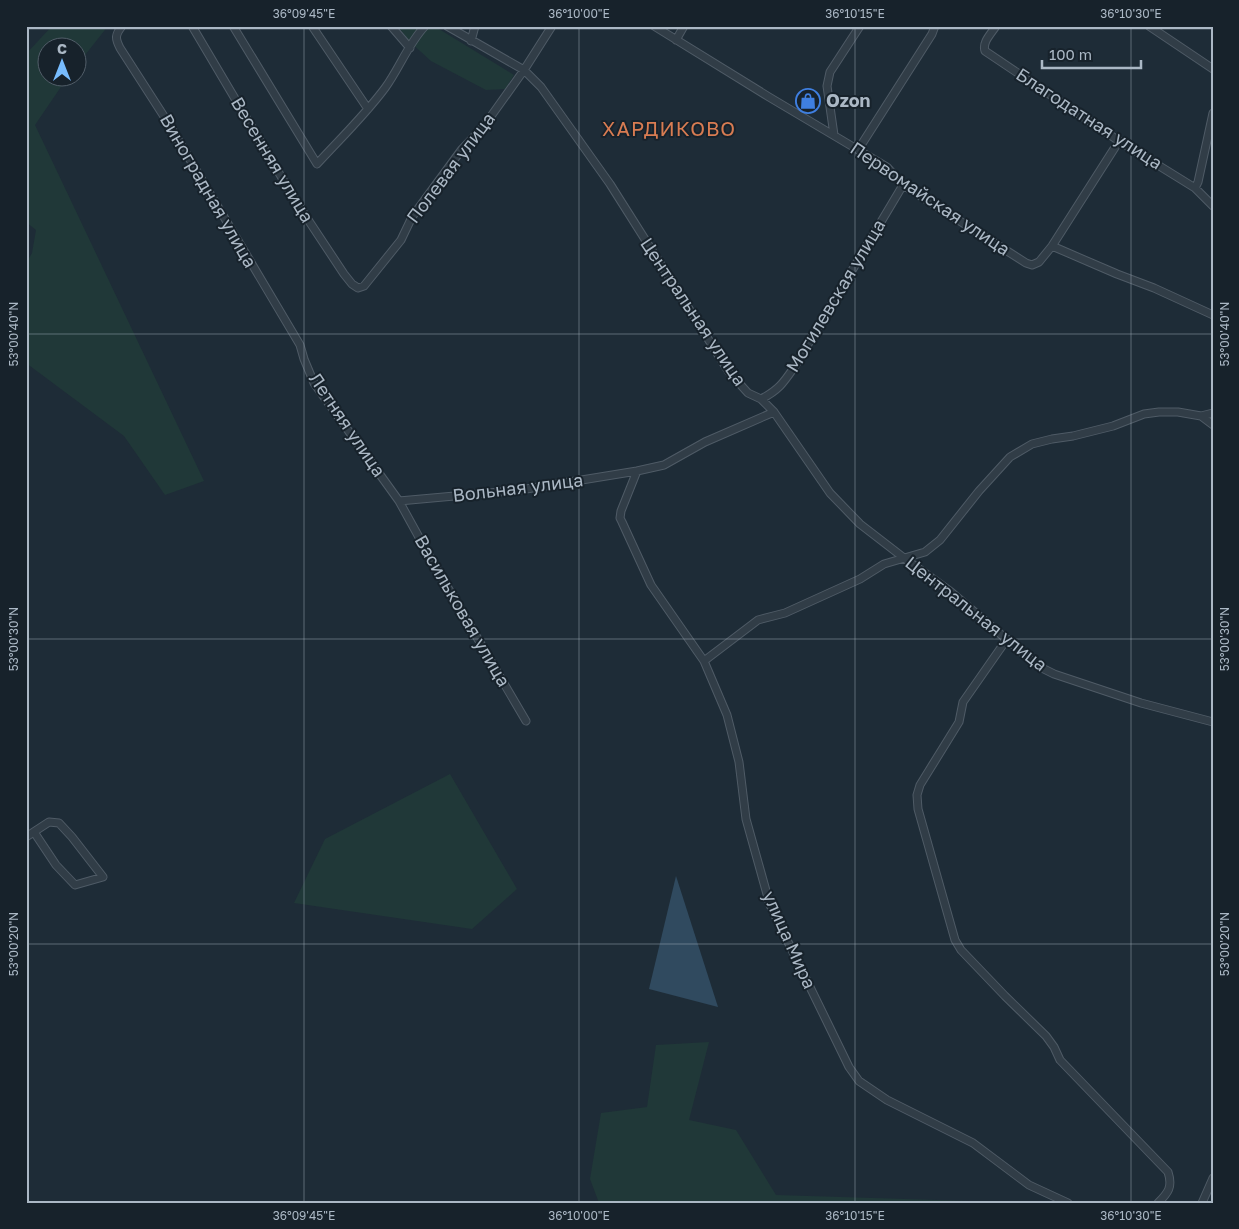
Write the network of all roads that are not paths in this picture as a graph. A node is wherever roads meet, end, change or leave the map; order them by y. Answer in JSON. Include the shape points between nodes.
{"nodes":[{"id":1,"x":122,"y":26,"type":"edge"},
{"id":2,"x":192,"y":26,"type":"edge"},
{"id":3,"x":233,"y":26,"type":"edge"},
{"id":4,"x":312,"y":26,"type":"edge"},
{"id":5,"x":390,"y":26,"type":"edge"},
{"id":6,"x":425,"y":26,"type":"edge"},
{"id":7,"x":447,"y":26,"type":"edge"},
{"id":8,"x":475,"y":26,"type":"edge"},
{"id":9,"x":552,"y":26,"type":"edge"},
{"id":10,"x":654,"y":26,"type":"edge"},
{"id":11,"x":684,"y":26,"type":"edge"},
{"id":12,"x":860,"y":26,"type":"edge"},
{"id":13,"x":935,"y":26,"type":"edge"},
{"id":14,"x":996,"y":26,"type":"edge"},
{"id":15,"x":1148,"y":26,"type":"edge"},
{"id":16,"x":676,"y":40,"type":"junction"},
{"id":17,"x":471,"y":41,"type":"junction"},
{"id":18,"x":410,"y":48,"type":"junction"},
{"id":19,"x":1213,"y":69,"type":"edge"},
{"id":20,"x":524,"y":70,"type":"junction"},
{"id":21,"x":368,"y":109,"type":"junction"},
{"id":22,"x":1213,"y":113,"type":"edge"},
{"id":23,"x":834,"y":136,"type":"junction"},
{"id":24,"x":1119,"y":141,"type":"junction"},
{"id":25,"x":858,"y":150,"type":"junction"},
{"id":26,"x":903,"y":185,"type":"junction"},
{"id":27,"x":1195,"y":188,"type":"junction"},
{"id":28,"x":1213,"y":206,"type":"edge"},
{"id":29,"x":1052,"y":246,"type":"junction"},
{"id":30,"x":360,"y":288,"type":"joint"},
{"id":31,"x":1213,"y":315,"type":"edge"},
{"id":32,"x":300,"y":345,"type":"joint"},
{"id":33,"x":761,"y":399,"type":"junction"},
{"id":34,"x":774,"y":412,"type":"junction"},
{"id":35,"x":1213,"y":413,"type":"edge"},
{"id":36,"x":1201,"y":416,"type":"junction"},
{"id":37,"x":1213,"y":425,"type":"edge"},
{"id":38,"x":637,"y":471,"type":"junction"},
{"id":39,"x":399,"y":501,"type":"junction"},
{"id":40,"x":904,"y":558,"type":"junction"},
{"id":41,"x":1006,"y":639,"type":"junction"},
{"id":42,"x":704,"y":661,"type":"junction"},
{"id":43,"x":526,"y":721,"type":"dead end"},
{"id":44,"x":1213,"y":722,"type":"edge"},
{"id":45,"x":34,"y":832,"type":"junction"},
{"id":46,"x":26,"y":837,"type":"edge"},
{"id":47,"x":1213,"y":1178,"type":"edge"},
{"id":48,"x":1068,"y":1203,"type":"edge"},
{"id":49,"x":1158,"y":1203,"type":"edge"},
{"id":50,"x":1202,"y":1203,"type":"edge"}],
"edges":[{"from":1,"to":32,"type":"street","name":"Виноградная улица","via":[[116,37],[120,48]]},
{"from":2,"to":30,"type":"street","name":"Весенняя улица","via":[[295,200],[344,274]]},
{"from":3,"to":21,"type":"street","via":[[317,164]]},
{"from":4,"to":21,"type":"street"},
{"from":5,"to":18,"type":"street"},
{"from":6,"to":18,"type":"street"},
{"from":7,"to":17,"type":"street","name":"Центральная улица"},
{"from":8,"to":17,"type":"street"},
{"from":9,"to":20,"type":"street","name":"Полевая улица"},
{"from":10,"to":16,"type":"street","name":"Первомайская улица"},
{"from":11,"to":16,"type":"street"},
{"from":12,"to":23,"type":"street","via":[[828,79]]},
{"from":13,"to":25,"type":"street"},
{"from":14,"to":24,"type":"street","name":"Благодатная улица","via":[[984,43],[986,51]]},
{"from":15,"to":19,"type":"street"},
{"from":16,"to":23,"type":"street","name":"Первомайская улица"},
{"from":17,"to":20,"type":"street","name":"Центральная улица"},
{"from":18,"to":21,"type":"street"},
{"from":20,"to":30,"type":"street","name":"Полевая улица","via":[[420,206],[400,240]]},
{"from":20,"to":33,"type":"street","name":"Центральная улица","via":[[541,86],[610,184],[729,372],[748,393]]},
{"from":22,"to":27,"type":"street"},
{"from":23,"to":25,"type":"street","name":"Первомайская улица"},
{"from":24,"to":27,"type":"street","name":"Благодатная улица"},
{"from":24,"to":29,"type":"street","name":"Первомайская улица"},
{"from":25,"to":26,"type":"street","name":"Первомайская улица","via":[[887,167]]},
{"from":26,"to":29,"type":"street","name":"Первомайская улица","via":[[1026,263],[1039,262]]},
{"from":26,"to":33,"type":"street","name":"Могилевская улица","via":[[782,386]]},
{"from":27,"to":28,"type":"street","name":"Благодатная улица"},
{"from":29,"to":31,"type":"street"},
{"from":32,"to":39,"type":"street","name":"Летняя улица","via":[[314,383]]},
{"from":33,"to":34,"type":"street","name":"Центральная улица"},
{"from":34,"to":38,"type":"street","name":"Вольная улица","via":[[664,464]]},
{"from":34,"to":40,"type":"street","name":"Центральная улица","via":[[830,494],[860,524]]},
{"from":35,"to":36,"type":"street"},
{"from":36,"to":37,"type":"street"},
{"from":36,"to":40,"type":"street","via":[[1178,412],[1144,414],[1113,426],[1032,444],[1010,458],[940,540],[925,552]]},
{"from":38,"to":39,"type":"street","name":"Вольная улица","via":[[520,490]]},
{"from":38,"to":42,"type":"street","name":"улица Мира","via":[[620,518],[650,585]]},
{"from":39,"to":43,"type":"street","name":"Васильковая улица"},
{"from":40,"to":41,"type":"street","name":"Центральная улица","via":[[951,592]]},
{"from":40,"to":42,"type":"street","via":[[884,564],[860,579],[785,613],[758,620]]},
{"from":41,"to":44,"type":"street","name":"Центральная улица","via":[[1038,666],[1054,674],[1141,703]]},
{"from":41,"to":49,"type":"street","via":[[963,702],[959,722],[920,785],[918,809],[955,940],[961,950],[1046,1036],[1060,1060],[1168,1172],[1170,1185]]},
{"from":42,"to":48,"type":"street","name":"улица Мира","via":[[727,715],[739,762],[746,819],[770,905],[859,1082],[887,1100],[973,1143],[1029,1185]]},
{"from":45,"to":45,"type":"street","via":[[49,822],[59,823],[103,877],[75,885]]},
{"from":45,"to":46,"type":"street"},
{"from":47,"to":50,"type":"street"}]}
